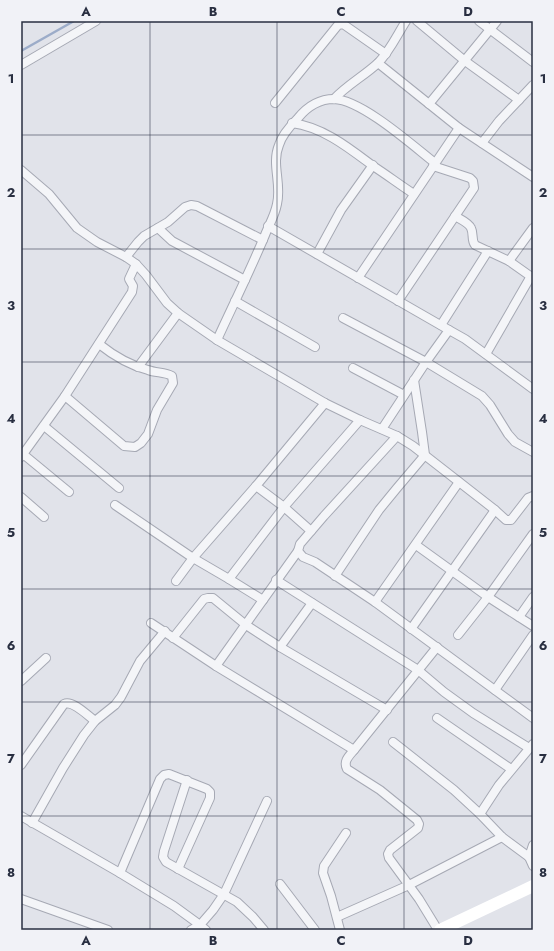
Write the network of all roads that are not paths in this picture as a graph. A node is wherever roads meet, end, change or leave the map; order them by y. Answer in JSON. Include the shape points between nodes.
{"nodes":[{"id":1,"x":96,"y":21,"type":"edge"},
{"id":2,"x":406,"y":21,"type":"edge"},
{"id":3,"x":417,"y":21,"type":"edge"},
{"id":4,"x":480,"y":21,"type":"edge"},
{"id":5,"x":497,"y":21,"type":"edge"},
{"id":6,"x":490,"y":30,"type":"junction"},
{"id":7,"x":386,"y":54,"type":"junction"},
{"id":8,"x":465,"y":61,"type":"junction"},
{"id":9,"x":533,"y":62,"type":"edge"},
{"id":10,"x":378,"y":63,"type":"junction"},
{"id":11,"x":21,"y":65,"type":"edge"},
{"id":12,"x":533,"y":85,"type":"edge"},
{"id":13,"x":334,"y":99,"type":"junction"},
{"id":14,"x":518,"y":100,"type":"junction"},
{"id":15,"x":275,"y":103,"type":"dead end"},
{"id":16,"x":430,"y":104,"type":"junction"},
{"id":17,"x":292,"y":123,"type":"junction"},
{"id":18,"x":459,"y":128,"type":"junction"},
{"id":19,"x":482,"y":143,"type":"junction"},
{"id":20,"x":434,"y":164,"type":"junction"},
{"id":21,"x":373,"y":165,"type":"junction"},
{"id":22,"x":21,"y":170,"type":"edge"},
{"id":23,"x":533,"y":177,"type":"edge"},
{"id":24,"x":414,"y":194,"type":"junction"},
{"id":25,"x":455,"y":216,"type":"junction"},
{"id":26,"x":268,"y":226,"type":"junction"},
{"id":27,"x":158,"y":228,"type":"junction"},
{"id":28,"x":533,"y":228,"type":"edge"},
{"id":29,"x":263,"y":240,"type":"junction"},
{"id":30,"x":488,"y":251,"type":"junction"},
{"id":31,"x":317,"y":254,"type":"junction"},
{"id":32,"x":126,"y":257,"type":"junction"},
{"id":33,"x":510,"y":261,"type":"junction"},
{"id":34,"x":136,"y":264,"type":"junction"},
{"id":35,"x":532,"y":277,"type":"edge"},
{"id":36,"x":358,"y":278,"type":"junction"},
{"id":37,"x":245,"y":280,"type":"junction"},
{"id":38,"x":398,"y":301,"type":"junction"},
{"id":39,"x":235,"y":302,"type":"junction"},
{"id":40,"x":178,"y":313,"type":"junction"},
{"id":41,"x":343,"y":318,"type":"dead end"},
{"id":42,"x":441,"y":325,"type":"junction"},
{"id":43,"x":449,"y":330,"type":"junction"},
{"id":44,"x":217,"y":340,"type":"junction"},
{"id":45,"x":99,"y":344,"type":"junction"},
{"id":46,"x":315,"y":347,"type":"dead end"},
{"id":47,"x":486,"y":354,"type":"junction"},
{"id":48,"x":426,"y":362,"type":"junction"},
{"id":49,"x":138,"y":367,"type":"junction"},
{"id":50,"x":353,"y":368,"type":"dead end"},
{"id":51,"x":414,"y":380,"type":"junction"},
{"id":52,"x":533,"y":389,"type":"edge"},
{"id":53,"x":404,"y":395,"type":"junction"},
{"id":54,"x":65,"y":396,"type":"junction"},
{"id":55,"x":325,"y":403,"type":"junction"},
{"id":56,"x":360,"y":420,"type":"junction"},
{"id":57,"x":44,"y":426,"type":"junction"},
{"id":58,"x":382,"y":429,"type":"junction"},
{"id":59,"x":397,"y":436,"type":"junction"},
{"id":60,"x":533,"y":452,"type":"edge"},
{"id":61,"x":425,"y":455,"type":"junction"},
{"id":62,"x":22,"y":456,"type":"edge"},
{"id":63,"x":459,"y":482,"type":"junction"},
{"id":64,"x":256,"y":486,"type":"junction"},
{"id":65,"x":119,"y":488,"type":"dead end"},
{"id":66,"x":69,"y":492,"type":"dead end"},
{"id":67,"x":533,"y":496,"type":"edge"},
{"id":68,"x":21,"y":497,"type":"edge"},
{"id":69,"x":115,"y":505,"type":"dead end"},
{"id":70,"x":284,"y":507,"type":"junction"},
{"id":71,"x":495,"y":510,"type":"junction"},
{"id":72,"x":44,"y":517,"type":"dead end"},
{"id":73,"x":311,"y":532,"type":"junction"},
{"id":74,"x":533,"y":534,"type":"edge"},
{"id":75,"x":416,"y":545,"type":"junction"},
{"id":76,"x":298,"y":551,"type":"junction"},
{"id":77,"x":193,"y":558,"type":"junction"},
{"id":78,"x":452,"y":570,"type":"junction"},
{"id":79,"x":335,"y":576,"type":"junction"},
{"id":80,"x":229,"y":579,"type":"junction"},
{"id":81,"x":176,"y":580,"type":"dead end"},
{"id":82,"x":276,"y":580,"type":"junction"},
{"id":83,"x":488,"y":597,"type":"junction"},
{"id":84,"x":533,"y":597,"type":"edge"},
{"id":85,"x":263,"y":600,"type":"junction"},
{"id":86,"x":375,"y":602,"type":"junction"},
{"id":87,"x":312,"y":603,"type":"junction"},
{"id":88,"x":519,"y":617,"type":"junction"},
{"id":89,"x":151,"y":623,"type":"dead end"},
{"id":90,"x":246,"y":625,"type":"junction"},
{"id":91,"x":533,"y":626,"type":"edge"},
{"id":92,"x":411,"y":629,"type":"junction"},
{"id":93,"x":165,"y":631,"type":"junction"},
{"id":94,"x":458,"y":635,"type":"dead end"},
{"id":95,"x":533,"y":635,"type":"edge"},
{"id":96,"x":173,"y":638,"type":"junction"},
{"id":97,"x":280,"y":647,"type":"junction"},
{"id":98,"x":437,"y":647,"type":"junction"},
{"id":99,"x":46,"y":658,"type":"dead end"},
{"id":100,"x":216,"y":666,"type":"junction"},
{"id":101,"x":418,"y":670,"type":"junction"},
{"id":102,"x":21,"y":681,"type":"edge"},
{"id":103,"x":495,"y":690,"type":"junction"},
{"id":104,"x":387,"y":710,"type":"junction"},
{"id":105,"x":437,"y":718,"type":"dead end"},
{"id":106,"x":533,"y":718,"type":"edge"},
{"id":107,"x":95,"y":721,"type":"junction"},
{"id":108,"x":393,"y":742,"type":"dead end"},
{"id":109,"x":531,"y":746,"type":"edge"},
{"id":110,"x":354,"y":750,"type":"junction"},
{"id":111,"x":21,"y":765,"type":"edge"},
{"id":112,"x":511,"y":769,"type":"junction"},
{"id":113,"x":187,"y":780,"type":"junction"},
{"id":114,"x":267,"y":801,"type":"dead end"},
{"id":115,"x":480,"y":814,"type":"junction"},
{"id":116,"x":21,"y":816,"type":"edge"},
{"id":117,"x":32,"y":823,"type":"junction"},
{"id":118,"x":346,"y":833,"type":"dead end"},
{"id":119,"x":502,"y":837,"type":"junction"},
{"id":120,"x":533,"y":845,"type":"edge"},
{"id":121,"x":529,"y":857,"type":"junction"},
{"id":122,"x":533,"y":866,"type":"edge"},
{"id":123,"x":178,"y":869,"type":"junction"},
{"id":124,"x":120,"y":873,"type":"junction"},
{"id":125,"x":280,"y":884,"type":"dead end"},
{"id":126,"x":409,"y":885,"type":"junction"},
{"id":127,"x":532,"y":889,"type":"edge"},
{"id":128,"x":224,"y":894,"type":"junction"},
{"id":129,"x":21,"y":899,"type":"edge"},
{"id":130,"x":337,"y":917,"type":"junction"},
{"id":131,"x":99,"y":928,"type":"edge"},
{"id":132,"x":203,"y":928,"type":"edge"},
{"id":133,"x":108,"y":930,"type":"edge"},
{"id":134,"x":191,"y":930,"type":"edge"},
{"id":135,"x":264,"y":930,"type":"edge"},
{"id":136,"x":315,"y":930,"type":"edge"},
{"id":137,"x":340,"y":930,"type":"edge"},
{"id":138,"x":439,"y":930,"type":"edge"}],
"edges":[{"from":1,"to":11,"type":"street"},
{"from":2,"to":7,"type":"street"},
{"from":3,"to":8,"type":"street"},
{"from":4,"to":6,"type":"street"},
{"from":5,"to":6,"type":"street"},
{"from":6,"to":8,"type":"street"},
{"from":6,"to":9,"type":"street"},
{"from":7,"to":10,"type":"street"},
{"from":7,"to":15,"type":"street","via":[[343,24],[338,25]]},
{"from":8,"to":14,"type":"street"},
{"from":8,"to":16,"type":"street"},
{"from":10,"to":13,"type":"street"},
{"from":10,"to":16,"type":"street"},
{"from":12,"to":14,"type":"street"},
{"from":13,"to":17,"type":"street","via":[[306,108]]},
{"from":13,"to":20,"type":"street","via":[[348,102],[369,113]]},
{"from":14,"to":19,"type":"street"},
{"from":16,"to":18,"type":"street"},
{"from":17,"to":21,"type":"street","via":[[303,124],[321,132]]},
{"from":17,"to":26,"type":"street","via":[[279,144],[275,158],[279,189],[277,205]]},
{"from":18,"to":19,"type":"street"},
{"from":18,"to":20,"type":"street"},
{"from":19,"to":23,"type":"street"},
{"from":20,"to":24,"type":"street"},
{"from":20,"to":25,"type":"street","via":[[473,181],[474,188]]},
{"from":21,"to":24,"type":"street"},
{"from":21,"to":31,"type":"street","via":[[341,210]]},
{"from":22,"to":32,"type":"street","via":[[49,194],[77,228]]},
{"from":24,"to":36,"type":"street"},
{"from":25,"to":30,"type":"street","via":[[469,225],[475,245]]},
{"from":25,"to":38,"type":"street"},
{"from":26,"to":29,"type":"street"},
{"from":26,"to":31,"type":"street"},
{"from":27,"to":29,"type":"street","via":[[191,205]]},
{"from":27,"to":32,"type":"street","via":[[144,236]]},
{"from":27,"to":37,"type":"street","via":[[172,241]]},
{"from":28,"to":33,"type":"street"},
{"from":29,"to":37,"type":"street"},
{"from":30,"to":33,"type":"street"},
{"from":30,"to":42,"type":"street"},
{"from":31,"to":36,"type":"street"},
{"from":32,"to":34,"type":"street"},
{"from":33,"to":35,"type":"street"},
{"from":34,"to":40,"type":"street"},
{"from":34,"to":45,"type":"street","via":[[129,279],[133,286],[132,292]]},
{"from":35,"to":47,"type":"street"},
{"from":36,"to":38,"type":"street"},
{"from":37,"to":39,"type":"street"},
{"from":38,"to":42,"type":"street"},
{"from":39,"to":44,"type":"street"},
{"from":39,"to":46,"type":"street"},
{"from":40,"to":44,"type":"street"},
{"from":40,"to":49,"type":"street"},
{"from":41,"to":48,"type":"street"},
{"from":42,"to":43,"type":"street"},
{"from":43,"to":47,"type":"street"},
{"from":43,"to":48,"type":"street"},
{"from":44,"to":55,"type":"street"},
{"from":45,"to":49,"type":"street","via":[[123,362]]},
{"from":45,"to":54,"type":"street"},
{"from":47,"to":52,"type":"street"},
{"from":48,"to":51,"type":"street"},
{"from":48,"to":60,"type":"street","via":[[482,396],[515,442]]},
{"from":49,"to":54,"type":"street","via":[[169,374],[173,379],[148,434],[142,443],[135,447],[124,446]]},
{"from":50,"to":53,"type":"street"},
{"from":51,"to":53,"type":"street"},
{"from":51,"to":61,"type":"street"},
{"from":53,"to":58,"type":"street"},
{"from":54,"to":57,"type":"street"},
{"from":55,"to":56,"type":"street"},
{"from":55,"to":64,"type":"street"},
{"from":56,"to":58,"type":"street"},
{"from":56,"to":70,"type":"street"},
{"from":57,"to":62,"type":"street"},
{"from":57,"to":65,"type":"street"},
{"from":58,"to":59,"type":"street"},
{"from":59,"to":61,"type":"street"},
{"from":59,"to":73,"type":"street"},
{"from":61,"to":63,"type":"street"},
{"from":61,"to":79,"type":"street","via":[[388,499]]},
{"from":62,"to":66,"type":"street"},
{"from":63,"to":71,"type":"street"},
{"from":63,"to":75,"type":"street"},
{"from":64,"to":70,"type":"street"},
{"from":64,"to":77,"type":"street"},
{"from":67,"to":71,"type":"street","via":[[528,498],[511,520],[506,520]]},
{"from":68,"to":72,"type":"street"},
{"from":69,"to":77,"type":"street"},
{"from":70,"to":73,"type":"street"},
{"from":70,"to":80,"type":"street"},
{"from":71,"to":78,"type":"street"},
{"from":73,"to":76,"type":"street","via":[[300,544]]},
{"from":74,"to":83,"type":"street"},
{"from":75,"to":78,"type":"street"},
{"from":75,"to":86,"type":"street"},
{"from":76,"to":79,"type":"street","via":[[303,557]]},
{"from":76,"to":82,"type":"street"},
{"from":77,"to":80,"type":"street"},
{"from":77,"to":81,"type":"street"},
{"from":78,"to":83,"type":"street"},
{"from":78,"to":92,"type":"street"},
{"from":79,"to":86,"type":"street"},
{"from":80,"to":85,"type":"street"},
{"from":82,"to":85,"type":"street"},
{"from":82,"to":87,"type":"street"},
{"from":83,"to":88,"type":"street"},
{"from":83,"to":94,"type":"street"},
{"from":84,"to":88,"type":"street"},
{"from":85,"to":90,"type":"street"},
{"from":86,"to":92,"type":"street"},
{"from":87,"to":97,"type":"street"},
{"from":87,"to":101,"type":"street"},
{"from":88,"to":91,"type":"street"},
{"from":89,"to":93,"type":"street"},
{"from":90,"to":96,"type":"street","via":[[213,598],[208,598]]},
{"from":90,"to":97,"type":"street"},
{"from":90,"to":100,"type":"street"},
{"from":92,"to":98,"type":"street"},
{"from":93,"to":96,"type":"street"},
{"from":93,"to":107,"type":"street","via":[[140,661],[115,705]]},
{"from":95,"to":103,"type":"street"},
{"from":96,"to":100,"type":"street"},
{"from":97,"to":104,"type":"street"},
{"from":98,"to":101,"type":"street"},
{"from":98,"to":103,"type":"street"},
{"from":99,"to":102,"type":"street"},
{"from":100,"to":110,"type":"street"},
{"from":101,"to":104,"type":"street"},
{"from":101,"to":109,"type":"street","via":[[461,704]]},
{"from":103,"to":106,"type":"street"},
{"from":104,"to":110,"type":"street"},
{"from":105,"to":112,"type":"street"},
{"from":107,"to":111,"type":"street","via":[[72,704],[64,704]]},
{"from":107,"to":117,"type":"street","via":[[63,768]]},
{"from":108,"to":115,"type":"street"},
{"from":109,"to":112,"type":"street"},
{"from":110,"to":126,"type":"street","via":[[346,761],[347,769],[380,790],[419,824],[416,831],[388,854]]},
{"from":112,"to":115,"type":"street"},
{"from":113,"to":123,"type":"street","via":[[163,857],[166,862]]},
{"from":113,"to":123,"type":"street","via":[[207,789],[210,798]]},
{"from":113,"to":124,"type":"street","via":[[169,774],[160,779]]},
{"from":114,"to":128,"type":"street"},
{"from":115,"to":119,"type":"street"},
{"from":116,"to":117,"type":"street"},
{"from":117,"to":124,"type":"street"},
{"from":118,"to":130,"type":"street","via":[[324,866],[323,873]]},
{"from":119,"to":121,"type":"street"},
{"from":119,"to":126,"type":"street"},
{"from":120,"to":121,"type":"street"},
{"from":121,"to":122,"type":"street"},
{"from":123,"to":128,"type":"street"},
{"from":124,"to":132,"type":"street","via":[[174,906]]},
{"from":125,"to":136,"type":"street"},
{"from":126,"to":130,"type":"street"},
{"from":126,"to":138,"type":"street"},
{"from":127,"to":138,"type":"main road"},
{"from":128,"to":132,"type":"street"},
{"from":128,"to":135,"type":"street","via":[[243,907]]},
{"from":129,"to":131,"type":"street"},
{"from":130,"to":137,"type":"street"},
{"from":131,"to":133,"type":"street"},
{"from":132,"to":134,"type":"street"}]}
